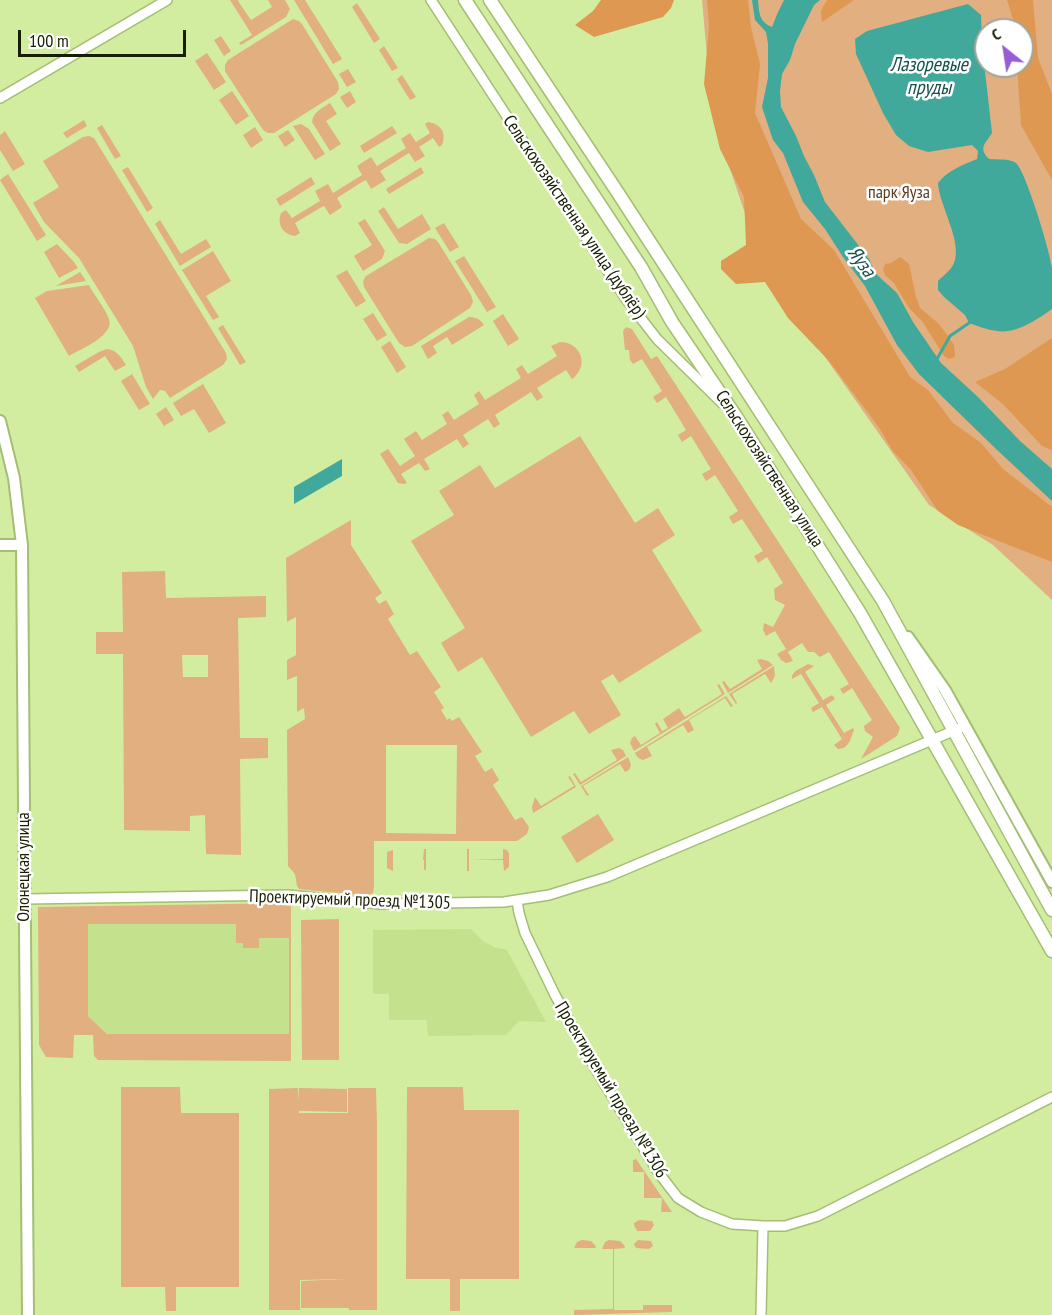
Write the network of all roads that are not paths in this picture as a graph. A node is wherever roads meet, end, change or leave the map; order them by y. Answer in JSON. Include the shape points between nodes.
{"nodes":[{"id":1,"x":167,"y":0,"type":"edge"},
{"id":2,"x":431,"y":0,"type":"edge"},
{"id":3,"x":465,"y":0,"type":"edge"},
{"id":4,"x":490,"y":0,"type":"edge"},
{"id":5,"x":0,"y":98,"type":"edge"},
{"id":6,"x":737,"y":417,"type":"junction"},
{"id":7,"x":0,"y":421,"type":"edge"},
{"id":8,"x":0,"y":545,"type":"edge"},
{"id":9,"x":22,"y":545,"type":"junction"},
{"id":10,"x":959,"y":728,"type":"junction"},
{"id":11,"x":933,"y":740,"type":"junction"},
{"id":12,"x":1052,"y":882,"type":"edge"},
{"id":13,"x":25,"y":899,"type":"junction"},
{"id":14,"x":517,"y":901,"type":"junction"},
{"id":15,"x":1052,"y":910,"type":"edge"},
{"id":16,"x":1052,"y":951,"type":"edge"},
{"id":17,"x":1052,"y":1097,"type":"edge"},
{"id":18,"x":763,"y":1226,"type":"junction"},
{"id":19,"x":28,"y":1315,"type":"edge"},
{"id":20,"x":762,"y":1315,"type":"edge"}],
"edges":[{"from":1,"to":5,"type":"street"},
{"from":2,"to":6,"type":"street","name":"Сельскохозяйственная улица (дублёр)","via":[[626,300],[657,339]]},
{"from":3,"to":6,"type":"main road","name":"Сельскохозяйственная улица"},
{"from":4,"to":10,"type":"main road","name":"Сельскохозяйственная улица","via":[[883,601]]},
{"from":6,"to":11,"type":"main road","name":"Сельскохозяйственная улица","via":[[860,613]]},
{"from":7,"to":9,"type":"street","name":"Олонецкая улица","via":[[14,478]]},
{"from":8,"to":9,"type":"street"},
{"from":9,"to":13,"type":"street","name":"Олонецкая улица"},
{"from":10,"to":11,"type":"street","name":"Проектируемый проезд №1305"},
{"from":10,"to":12,"type":"street"},
{"from":10,"to":15,"type":"main road","name":"Сельскохозяйственная улица"},
{"from":11,"to":14,"type":"street","name":"Проектируемый проезд №1305","via":[[607,878]]},
{"from":11,"to":16,"type":"main road","name":"Сельскохозяйственная улица"},
{"from":13,"to":14,"type":"street","name":"Проектируемый проезд №1305","via":[[288,895],[380,904]]},
{"from":13,"to":19,"type":"street","name":"Олонецкая улица"},
{"from":14,"to":18,"type":"street","name":"Проектируемый проезд №1306","via":[[525,933],[555,995],[658,1172],[678,1198],[701,1212],[732,1224]]},
{"from":17,"to":18,"type":"street","name":"Проектируемый проезд №1306","via":[[818,1215],[785,1226]]},
{"from":18,"to":20,"type":"street"}]}
